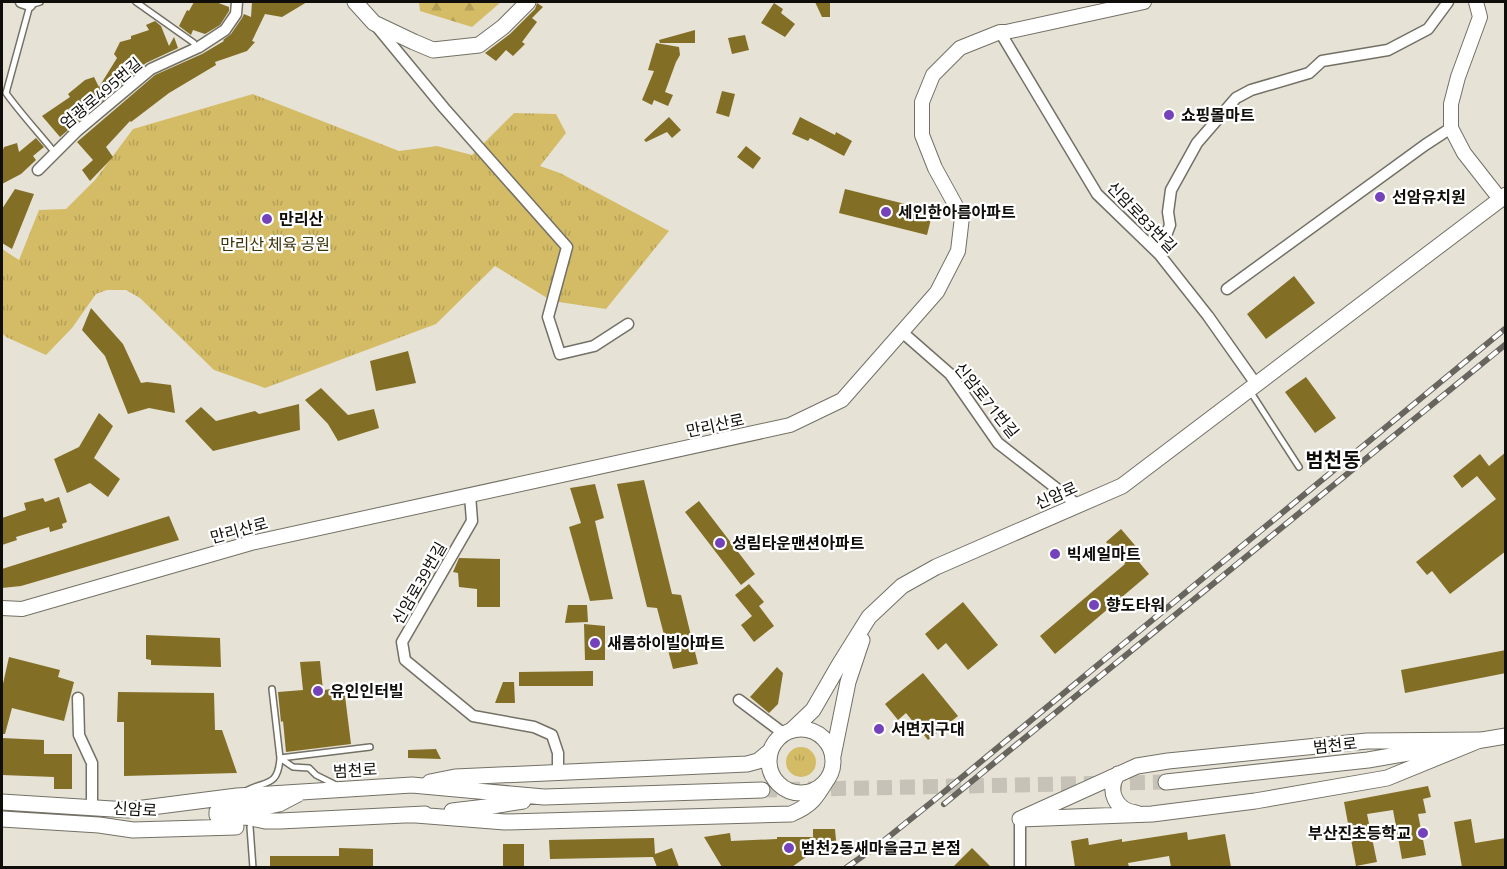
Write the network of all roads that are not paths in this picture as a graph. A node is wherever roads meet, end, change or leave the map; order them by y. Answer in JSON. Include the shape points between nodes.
{"nodes":[{"id":1,"x":136,"y":2,"type":"edge"},
{"id":2,"x":237,"y":2,"type":"edge"},
{"id":3,"x":355,"y":2,"type":"edge"},
{"id":4,"x":528,"y":2,"type":"edge"},
{"id":5,"x":1144,"y":2,"type":"edge"},
{"id":6,"x":1448,"y":2,"type":"edge"},
{"id":7,"x":1476,"y":2,"type":"edge"},
{"id":8,"x":30,"y":3,"type":"edge"},
{"id":9,"x":374,"y":23,"type":"junction"},
{"id":10,"x":1000,"y":32,"type":"junction"},
{"id":11,"x":195,"y":49,"type":"junction"},
{"id":12,"x":1451,"y":128,"type":"junction"},
{"id":13,"x":55,"y":153,"type":"junction"},
{"id":14,"x":38,"y":170,"type":"dead end"},
{"id":15,"x":1503,"y":197,"type":"edge"},
{"id":16,"x":1159,"y":254,"type":"junction"},
{"id":17,"x":1227,"y":289,"type":"dead end"},
{"id":18,"x":628,"y":324,"type":"dead end"},
{"id":19,"x":902,"y":332,"type":"junction"},
{"id":20,"x":1252,"y":387,"type":"junction"},
{"id":21,"x":1299,"y":467,"type":"dead end"},
{"id":22,"x":470,"y":495,"type":"junction"},
{"id":23,"x":1079,"y":506,"type":"junction"},
{"id":24,"x":2,"y":608,"type":"edge"},
{"id":25,"x":869,"y":617,"type":"junction"},
{"id":26,"x":272,"y":689,"type":"dead end"},
{"id":27,"x":78,"y":698,"type":"dead end"},
{"id":28,"x":739,"y":699,"type":"dead end"},
{"id":29,"x":788,"y":731,"type":"junction"},
{"id":30,"x":1506,"y":736,"type":"edge"},
{"id":31,"x":1480,"y":740,"type":"junction"},
{"id":32,"x":370,"y":747,"type":"dead end"},
{"id":33,"x":770,"y":751,"type":"junction"},
{"id":34,"x":280,"y":758,"type":"junction"},
{"id":35,"x":833,"y":758,"type":"junction"},
{"id":36,"x":558,"y":772,"type":"junction"},
{"id":37,"x":1118,"y":774,"type":"junction"},
{"id":38,"x":828,"y":778,"type":"junction"},
{"id":39,"x":1167,"y":782,"type":"tunnel mouth"},
{"id":40,"x":412,"y":785,"type":"junction"},
{"id":41,"x":342,"y":789,"type":"junction"},
{"id":42,"x":762,"y":790,"type":"tunnel mouth"},
{"id":43,"x":304,"y":791,"type":"junction"},
{"id":44,"x":237,"y":796,"type":"junction"},
{"id":45,"x":544,"y":797,"type":"junction"},
{"id":46,"x":2,"y":802,"type":"edge"},
{"id":47,"x":169,"y":805,"type":"joint"},
{"id":48,"x":92,"y":808,"type":"junction"},
{"id":49,"x":1152,"y":814,"type":"junction"},
{"id":50,"x":416,"y":815,"type":"junction"},
{"id":51,"x":2,"y":819,"type":"edge"},
{"id":52,"x":1020,"y":819,"type":"junction"},
{"id":53,"x":265,"y":821,"type":"junction"},
{"id":54,"x":250,"y":827,"type":"junction"},
{"id":55,"x":253,"y":867,"type":"edge"},
{"id":56,"x":1020,"y":867,"type":"edge"}],
"edges":[{"from":1,"to":11,"type":"lane","via":[[194,43]]},
{"from":2,"to":11,"type":"street","name":"엄광로495번길","via":[[236,14],[225,30]]},
{"from":3,"to":9,"type":"main road"},
{"from":4,"to":9,"type":"main road","via":[[479,45],[433,50]]},
{"from":5,"to":10,"type":"street","name":"만리산로"},
{"from":6,"to":16,"type":"street","via":[[1428,29],[1388,50],[1322,62],[1309,73],[1236,98],[1197,143],[1171,190],[1170,225]]},
{"from":7,"to":12,"type":"street","via":[[1480,17],[1458,77],[1451,104]]},
{"from":8,"to":13,"type":"lane","via":[[6,93]]},
{"from":9,"to":18,"type":"street","via":[[567,248],[548,317],[560,354],[594,346]]},
{"from":10,"to":16,"type":"street","name":"신암로83번길","via":[[1096,194]]},
{"from":10,"to":19,"type":"street","name":"만리산로","via":[[960,48],[933,75],[922,102],[922,135],[962,217],[958,251],[937,292]]},
{"from":11,"to":13,"type":"street","name":"엄광로495번길","via":[[151,69]]},
{"from":12,"to":15,"type":"street","via":[[1464,153]]},
{"from":12,"to":17,"type":"street"},
{"from":13,"to":14,"type":"street","name":"엄광로495번길"},
{"from":15,"to":20,"type":"main road","name":"신암로"},
{"from":16,"to":20,"type":"street","name":"신암로83번길","via":[[1208,316]]},
{"from":19,"to":22,"type":"street","name":"만리산로","via":[[842,400],[790,425]]},
{"from":19,"to":23,"type":"street","name":"신암로71번길","via":[[950,374],[998,443]]},
{"from":20,"to":21,"type":"lane"},
{"from":20,"to":23,"type":"main road","name":"신암로","via":[[1122,486]]},
{"from":22,"to":24,"type":"street","name":"만리산로","via":[[251,543],[22,609]]},
{"from":22,"to":36,"type":"street","name":"신암로39번길","via":[[472,521],[402,642],[405,660],[473,716],[534,727],[552,735],[558,753]]},
{"from":23,"to":25,"type":"main road","name":"신암로","via":[[936,567],[902,586]]},
{"from":25,"to":29,"type":"main road","via":[[813,710]]},
{"from":25,"to":35,"type":"main road","via":[[848,682]]},
{"from":26,"to":34,"type":"lane"},
{"from":27,"to":48,"type":"street","via":[[80,735],[92,763]]},
{"from":28,"to":29,"type":"street"},
{"from":29,"to":33,"type":"main road"},
{"from":29,"to":35,"type":"main road","via":[[815,732],[824,738]]},
{"from":30,"to":31,"type":"main road","name":"범천로"},
{"from":31,"to":37,"type":"main road","via":[[1367,741],[1168,760]]},
{"from":31,"to":39,"type":"main road","name":"범천로","via":[[1368,760]]},
{"from":31,"to":49,"type":"main road","via":[[1387,778]]},
{"from":32,"to":34,"type":"lane"},
{"from":33,"to":36,"type":"main road","via":[[747,765]]},
{"from":33,"to":38,"type":"main road","via":[[770,771],[775,780],[792,792],[812,791]]},
{"from":34,"to":41,"type":"lane","via":[[293,767],[309,768]]},
{"from":34,"to":44,"type":"lane","via":[[273,780]]},
{"from":35,"to":38,"type":"main road"},
{"from":36,"to":40,"type":"main road","via":[[455,777]]},
{"from":37,"to":49,"type":"main road","via":[[1113,790],[1122,809]]},
{"from":37,"to":52,"type":"main road"},
{"from":38,"to":50,"type":"main road","via":[[817,798],[791,814],[506,822]]},
{"from":40,"to":41,"type":"main road","name":"범천로"},
{"from":40,"to":45,"type":"main road","name":"범천로"},
{"from":41,"to":43,"type":"main road","name":"범천로"},
{"from":42,"to":45,"type":"main road","name":"범천로"},
{"from":43,"to":44,"type":"main road","name":"범천로"},
{"from":43,"to":53,"type":"main road","via":[[279,804],[217,812],[222,818]]},
{"from":44,"to":47,"type":"main road","name":"범천로"},
{"from":45,"to":50,"type":"main road","name":"범천로"},
{"from":46,"to":48,"type":"main road","name":"신암로"},
{"from":47,"to":48,"type":"main road","name":"신암로","via":[[128,810]]},
{"from":49,"to":52,"type":"main road"},
{"from":50,"to":53,"type":"main road","name":"범천로"},
{"from":51,"to":54,"type":"main road","name":"신암로","via":[[133,830]]},
{"from":52,"to":56,"type":"street"},
{"from":53,"to":54,"type":"main road","name":"신암로"},
{"from":54,"to":55,"type":"lane"}]}
